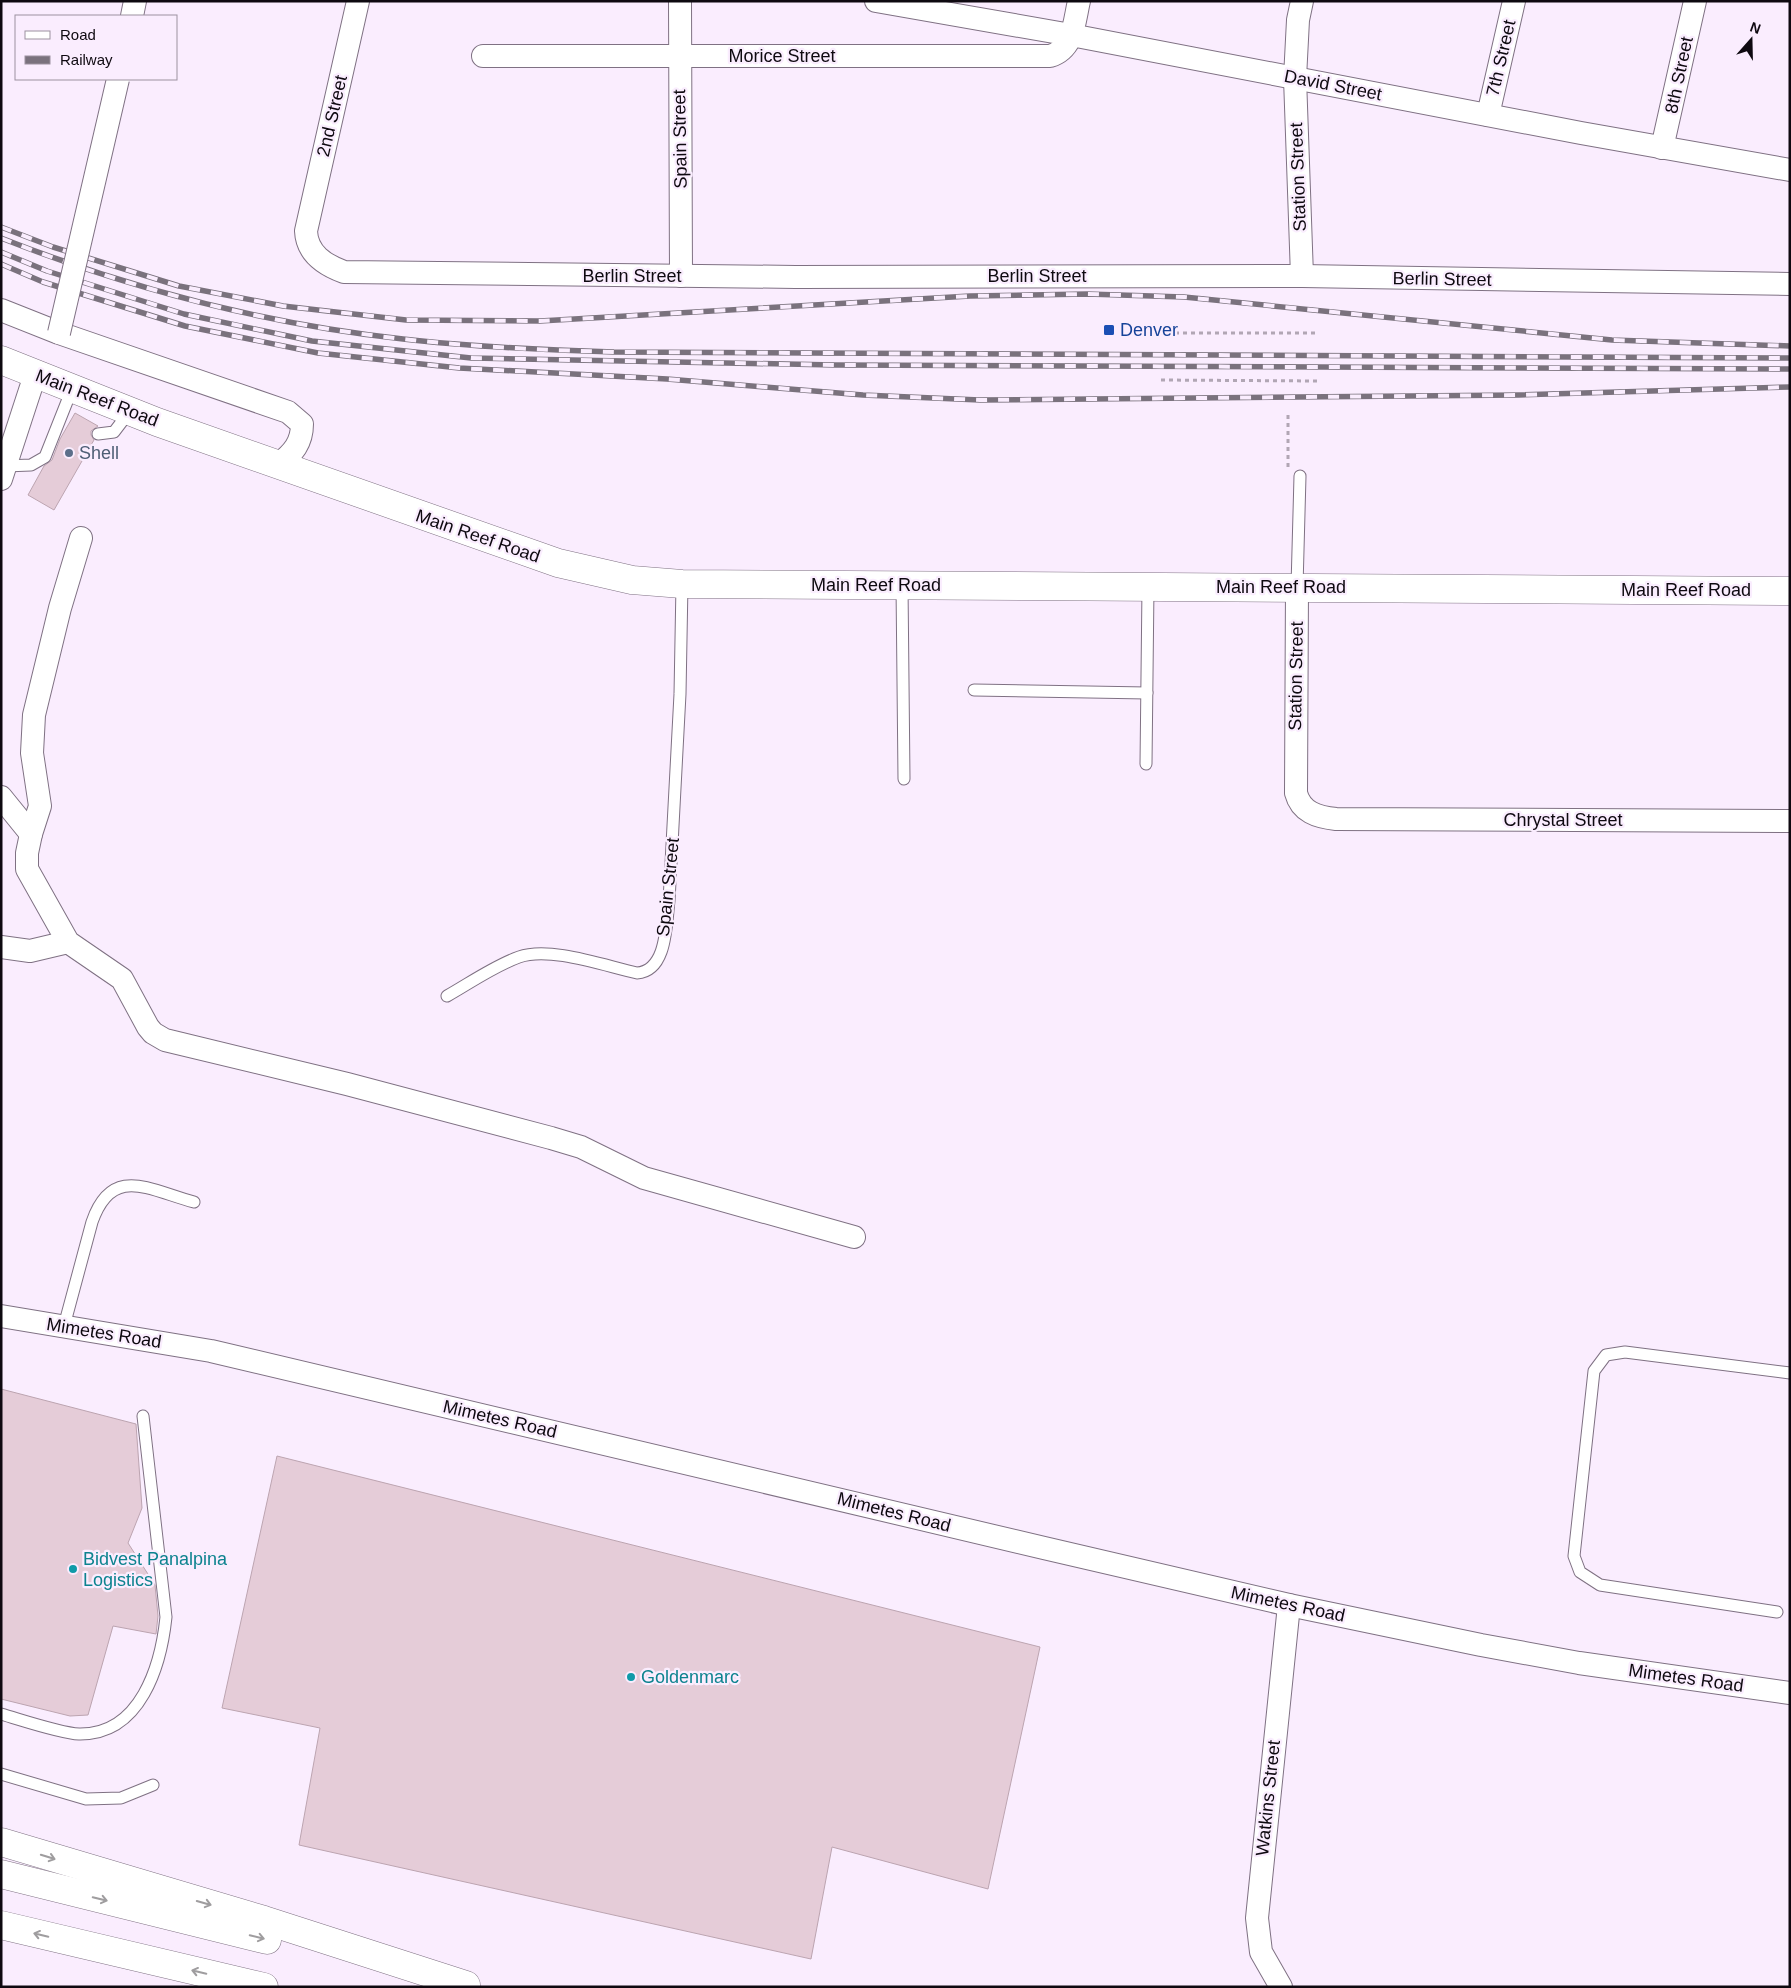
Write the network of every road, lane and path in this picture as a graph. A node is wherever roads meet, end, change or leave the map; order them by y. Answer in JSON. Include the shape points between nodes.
{"nodes":[{"id":1,"x":135,"y":1,"type":"edge"},
{"id":2,"x":358,"y":1,"type":"edge"},
{"id":3,"x":680,"y":1,"type":"edge"},
{"id":4,"x":876,"y":1,"type":"edge"},
{"id":5,"x":1079,"y":1,"type":"edge"},
{"id":6,"x":1302,"y":1,"type":"edge"},
{"id":7,"x":1514,"y":1,"type":"edge"},
{"id":8,"x":1695,"y":1,"type":"edge"},
{"id":9,"x":132,"y":15,"type":"edge"},
{"id":10,"x":976,"y":20,"type":"junction"},
{"id":11,"x":1071,"y":35,"type":"junction"},
{"id":12,"x":483,"y":56,"type":"dead end"},
{"id":13,"x":679,"y":56,"type":"junction"},
{"id":14,"x":976,"y":57,"type":"junction"},
{"id":15,"x":1294,"y":78,"type":"junction"},
{"id":16,"x":118,"y":80,"type":"edge"},
{"id":17,"x":1488,"y":115,"type":"junction"},
{"id":18,"x":1662,"y":148,"type":"junction"},
{"id":19,"x":1790,"y":170,"type":"edge"},
{"id":20,"x":306,"y":231,"type":"joint"},
{"id":21,"x":681,"y":276,"type":"junction"},
{"id":22,"x":1302,"y":276,"type":"junction"},
{"id":23,"x":1790,"y":284,"type":"edge"},
{"id":24,"x":1,"y":310,"type":"edge"},
{"id":25,"x":59,"y":333,"type":"junction"},
{"id":26,"x":1159,"y":333,"type":"dead end"},
{"id":27,"x":1317,"y":333,"type":"dead end"},
{"id":28,"x":1,"y":360,"type":"edge"},
{"id":29,"x":35,"y":375,"type":"junction"},
{"id":30,"x":1161,"y":380,"type":"dead end"},
{"id":31,"x":1318,"y":381,"type":"dead end"},
{"id":32,"x":72,"y":389,"type":"junction"},
{"id":33,"x":130,"y":411,"type":"junction"},
{"id":34,"x":1288,"y":415,"type":"dead end"},
{"id":35,"x":98,"y":434,"type":"dead end"},
{"id":36,"x":279,"y":464,"type":"junction"},
{"id":37,"x":3,"y":472,"type":"edge"},
{"id":38,"x":1300,"y":476,"type":"joint"},
{"id":39,"x":81,"y":538,"type":"dead end"},
{"id":40,"x":682,"y":584,"type":"junction"},
{"id":41,"x":902,"y":585,"type":"junction"},
{"id":42,"x":1148,"y":587,"type":"junction"},
{"id":43,"x":1297,"y":587,"type":"junction"},
{"id":44,"x":1790,"y":591,"type":"edge"},
{"id":45,"x":974,"y":690,"type":"dead end"},
{"id":46,"x":1147,"y":694,"type":"junction"},
{"id":47,"x":1146,"y":764,"type":"dead end"},
{"id":48,"x":904,"y":779,"type":"dead end"},
{"id":49,"x":1,"y":797,"type":"edge"},
{"id":50,"x":1336,"y":818,"type":"joint"},
{"id":51,"x":1790,"y":821,"type":"edge"},
{"id":52,"x":31,"y":834,"type":"junction"},
{"id":53,"x":68,"y":942,"type":"junction"},
{"id":54,"x":1,"y":947,"type":"edge"},
{"id":55,"x":447,"y":996,"type":"dead end"},
{"id":56,"x":194,"y":1202,"type":"dead end"},
{"id":57,"x":854,"y":1237,"type":"dead end"},
{"id":58,"x":1,"y":1316,"type":"edge"},
{"id":59,"x":64,"y":1326,"type":"junction"},
{"id":60,"x":1790,"y":1373,"type":"edge"},
{"id":61,"x":143,"y":1416,"type":"dead end"},
{"id":62,"x":1289,"y":1605,"type":"junction"},
{"id":63,"x":1777,"y":1612,"type":"dead end"},
{"id":64,"x":1790,"y":1693,"type":"edge"},
{"id":65,"x":1,"y":1714,"type":"edge"},
{"id":66,"x":1,"y":1774,"type":"edge"},
{"id":67,"x":153,"y":1785,"type":"dead end"},
{"id":68,"x":1,"y":1842,"type":"edge"},
{"id":69,"x":1,"y":1874,"type":"edge"},
{"id":70,"x":1,"y":1925,"type":"edge"},
{"id":71,"x":469,"y":1986,"type":"edge"},
{"id":72,"x":264,"y":1987,"type":"edge"},
{"id":73,"x":1281,"y":1987,"type":"edge"}],
"edges":[{"from":1,"to":9,"type":"street"},
{"from":2,"to":20,"type":"street","name":"2nd Street"},
{"from":3,"to":13,"type":"street","name":"Spain Street"},
{"from":4,"to":10,"type":"street","name":"David Street"},
{"from":5,"to":11,"type":"street"},
{"from":6,"to":15,"type":"street","name":"Station Street"},
{"from":7,"to":17,"type":"street","name":"7th Street"},
{"from":8,"to":18,"type":"street","name":"8th Street"},
{"from":10,"to":11,"type":"street","name":"David Street"},
{"from":10,"to":14,"type":"street"},
{"from":11,"to":14,"type":"street","name":"Morice Street","via":[[1065,48],[1050,56]]},
{"from":11,"to":15,"type":"street","name":"David Street"},
{"from":12,"to":13,"type":"street","name":"Morice Street"},
{"from":13,"to":14,"type":"street","name":"Morice Street"},
{"from":13,"to":21,"type":"street","name":"Spain Street"},
{"from":15,"to":17,"type":"street","name":"David Street"},
{"from":15,"to":22,"type":"street","name":"Station Street"},
{"from":16,"to":25,"type":"street","bridge":true},
{"from":17,"to":18,"type":"street","name":"David Street"},
{"from":18,"to":19,"type":"street","name":"David Street"},
{"from":20,"to":21,"type":"street","name":"Berlin Street","via":[[314,254],[332,268],[351,273]]},
{"from":21,"to":22,"type":"street","name":"Berlin Street"},
{"from":22,"to":23,"type":"street","name":"Berlin Street"},
{"from":24,"to":25,"type":"street"},
{"from":25,"to":36,"type":"street","via":[[288,412],[302,424],[302,434],[295,449]]},
{"from":26,"to":27,"type":"path"},
{"from":28,"to":29,"type":"main road","name":"Main Reef Road"},
{"from":29,"to":32,"type":"main road","name":"Main Reef Road"},
{"from":29,"to":37,"type":"street"},
{"from":30,"to":31,"type":"path"},
{"from":32,"to":33,"type":"main road","name":"Main Reef Road"},
{"from":32,"to":37,"type":"lane","via":[[64,424],[42,460]]},
{"from":33,"to":35,"type":"lane","via":[[114,432]]},
{"from":33,"to":36,"type":"main road","name":"Main Reef Road"},
{"from":34,"to":38,"type":"path","via":[[1286,468]]},
{"from":36,"to":40,"type":"main road","name":"Main Reef Road","via":[[558,563],[632,580]]},
{"from":38,"to":43,"type":"lane","name":"Station Street"},
{"from":39,"to":52,"type":"street","via":[[34,715],[32,753],[40,806]]},
{"from":40,"to":41,"type":"main road","name":"Main Reef Road"},
{"from":40,"to":55,"type":"lane","name":"Spain Street","via":[[671,872],[666,928],[656,965],[637,974],[552,954],[534,954],[520,957]]},
{"from":41,"to":42,"type":"main road","name":"Main Reef Road"},
{"from":41,"to":48,"type":"lane"},
{"from":42,"to":43,"type":"main road","name":"Main Reef Road"},
{"from":42,"to":46,"type":"lane"},
{"from":43,"to":44,"type":"main road","name":"Main Reef Road"},
{"from":43,"to":50,"type":"street","name":"Station Street","via":[[1296,794],[1298,803],[1305,810]]},
{"from":45,"to":46,"type":"lane"},
{"from":46,"to":47,"type":"lane"},
{"from":49,"to":52,"type":"street"},
{"from":50,"to":51,"type":"street","name":"Chrystal Street"},
{"from":52,"to":53,"type":"street","via":[[26,853],[27,869]]},
{"from":53,"to":54,"type":"street","via":[[30,951]]},
{"from":53,"to":57,"type":"street","via":[[122,979],[148,1027],[165,1040],[551,1138],[581,1147],[644,1178]]},
{"from":56,"to":59,"type":"lane","via":[[131,1184],[114,1188],[105,1195],[92,1222]]},
{"from":58,"to":59,"type":"street","name":"Mimetes Road"},
{"from":59,"to":62,"type":"street","name":"Mimetes Road","via":[[211,1352]]},
{"from":60,"to":63,"type":"lane","via":[[1625,1352],[1606,1355],[1594,1371],[1574,1556],[1580,1572],[1600,1585]]},
{"from":61,"to":65,"type":"lane","via":[[166,1616],[162,1648],[150,1682],[126,1717],[97,1732],[78,1734]]},
{"from":62,"to":64,"type":"street","name":"Mimetes Road","via":[[1534,1655]]},
{"from":62,"to":73,"type":"street","name":"Watkins Street","via":[[1257,1918],[1261,1952]]},
{"from":66,"to":67,"type":"lane","via":[[86,1799],[121,1798]]},
{"from":68,"to":71,"type":"main road","one_way":true,"via":[[264,1920]]},
{"from":69,"to":71,"type":"main road","one_way":true},
{"from":72,"to":70,"type":"main road","one_way":true}]}
